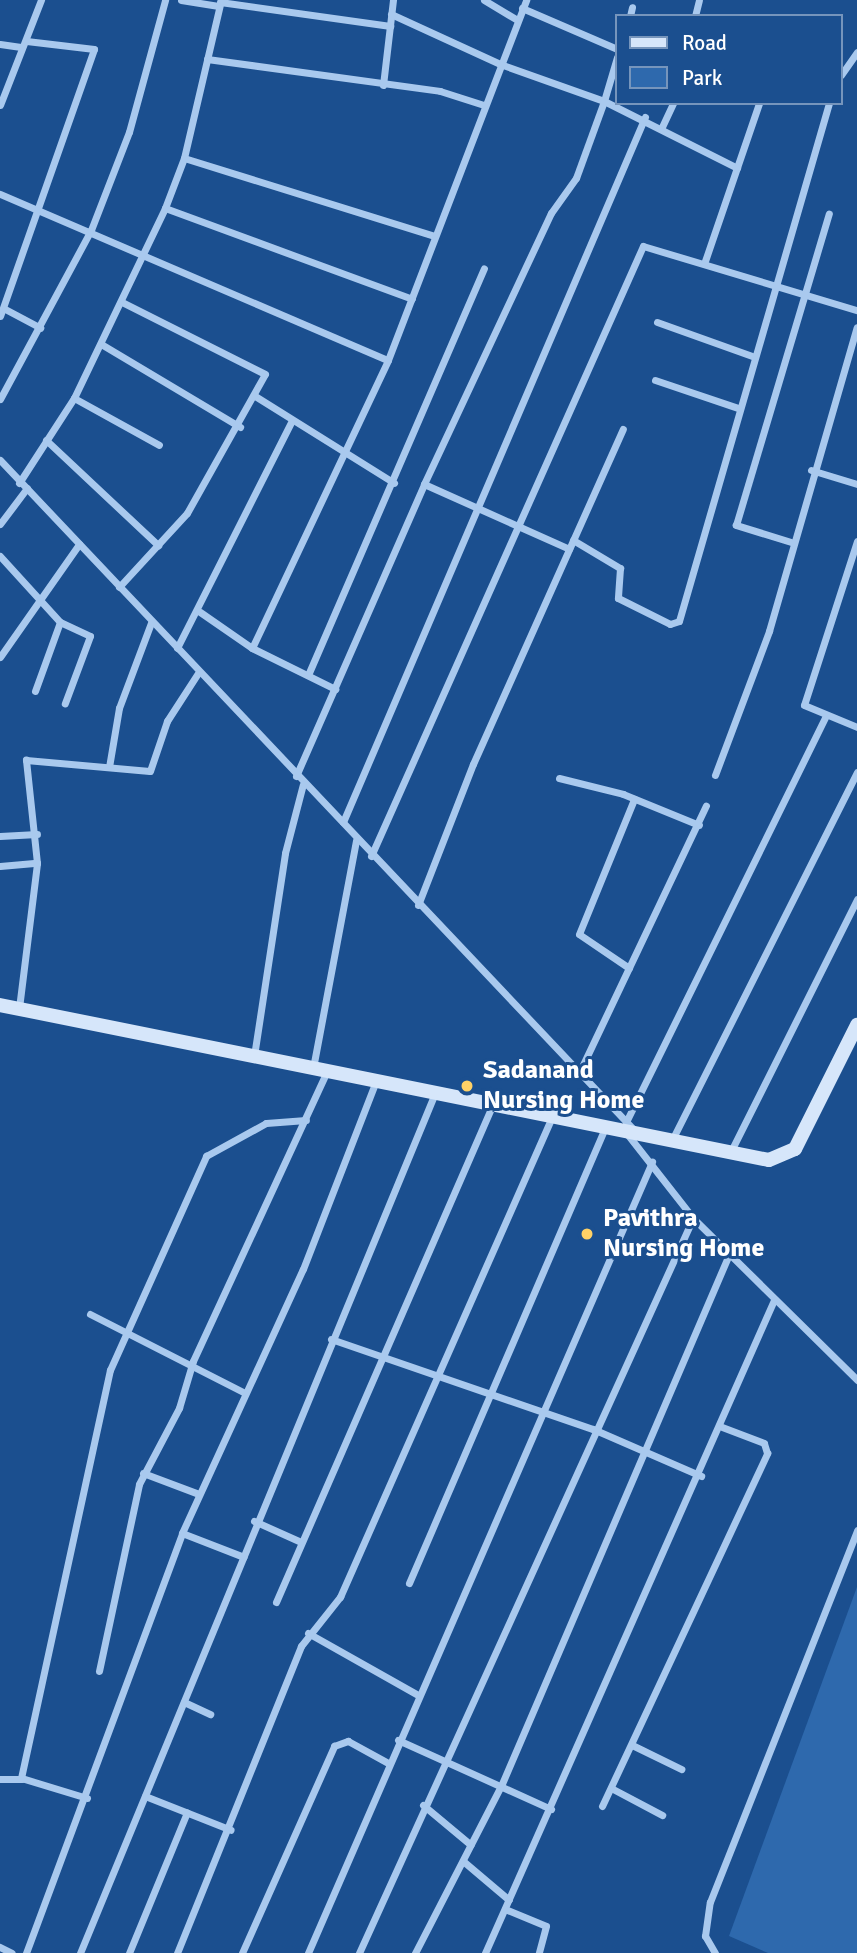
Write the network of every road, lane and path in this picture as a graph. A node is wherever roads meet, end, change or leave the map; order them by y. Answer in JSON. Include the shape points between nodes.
{"nodes":[{"id":1,"x":41,"y":0,"type":"edge"},
{"id":2,"x":164,"y":0,"type":"edge"},
{"id":3,"x":181,"y":0,"type":"edge"},
{"id":4,"x":393,"y":0,"type":"edge"},
{"id":5,"x":484,"y":0,"type":"edge"},
{"id":6,"x":526,"y":0,"type":"edge"},
{"id":7,"x":220,"y":3,"type":"edge"},
{"id":8,"x":522,"y":8,"type":"junction"},
{"id":9,"x":391,"y":14,"type":"junction"},
{"id":10,"x":517,"y":20,"type":"junction"},
{"id":11,"x":390,"y":26,"type":"junction"},
{"id":12,"x":0,"y":44,"type":"edge"},
{"id":13,"x":24,"y":44,"type":"junction"},
{"id":14,"x":616,"y":49,"type":"edge"},
{"id":15,"x":857,"y":52,"type":"edge"},
{"id":16,"x":208,"y":59,"type":"junction"},
{"id":17,"x":616,"y":60,"type":"edge"},
{"id":18,"x":500,"y":64,"type":"junction"},
{"id":19,"x":843,"y":72,"type":"edge"},
{"id":20,"x":383,"y":85,"type":"junction"},
{"id":21,"x":604,"y":101,"type":"junction"},
{"id":22,"x":0,"y":105,"type":"edge"},
{"id":23,"x":484,"y":105,"type":"junction"},
{"id":24,"x":672,"y":105,"type":"edge"},
{"id":25,"x":759,"y":105,"type":"edge"},
{"id":26,"x":828,"y":105,"type":"edge"},
{"id":27,"x":645,"y":117,"type":"junction"},
{"id":28,"x":661,"y":129,"type":"junction"},
{"id":29,"x":184,"y":158,"type":"junction"},
{"id":30,"x":737,"y":168,"type":"junction"},
{"id":31,"x":0,"y":194,"type":"edge"},
{"id":32,"x":39,"y":207,"type":"junction"},
{"id":33,"x":165,"y":208,"type":"junction"},
{"id":34,"x":829,"y":214,"type":"dead end"},
{"id":35,"x":92,"y":230,"type":"junction"},
{"id":36,"x":434,"y":236,"type":"junction"},
{"id":37,"x":145,"y":254,"type":"junction"},
{"id":38,"x":705,"y":261,"type":"junction"},
{"id":39,"x":484,"y":268,"type":"dead end"},
{"id":40,"x":773,"y":281,"type":"junction"},
{"id":41,"x":805,"y":291,"type":"junction"},
{"id":42,"x":412,"y":299,"type":"junction"},
{"id":43,"x":122,"y":302,"type":"junction"},
{"id":44,"x":857,"y":310,"type":"edge"},
{"id":45,"x":2,"y":313,"type":"edge"},
{"id":46,"x":657,"y":322,"type":"dead end"},
{"id":47,"x":857,"y":327,"type":"edge"},
{"id":48,"x":40,"y":328,"type":"junction"},
{"id":49,"x":101,"y":344,"type":"junction"},
{"id":50,"x":752,"y":356,"type":"junction"},
{"id":51,"x":388,"y":360,"type":"junction"},
{"id":52,"x":655,"y":380,"type":"dead end"},
{"id":53,"x":255,"y":396,"type":"junction"},
{"id":54,"x":74,"y":398,"type":"junction"},
{"id":55,"x":0,"y":399,"type":"edge"},
{"id":56,"x":738,"y":408,"type":"junction"},
{"id":57,"x":292,"y":420,"type":"junction"},
{"id":58,"x":240,"y":427,"type":"junction"},
{"id":59,"x":624,"y":429,"type":"dead end"},
{"id":60,"x":46,"y":440,"type":"junction"},
{"id":61,"x":159,"y":445,"type":"dead end"},
{"id":62,"x":345,"y":452,"type":"junction"},
{"id":63,"x":0,"y":460,"type":"edge"},
{"id":64,"x":811,"y":470,"type":"junction"},
{"id":65,"x":19,"y":483,"type":"junction"},
{"id":66,"x":394,"y":483,"type":"junction"},
{"id":67,"x":424,"y":484,"type":"junction"},
{"id":68,"x":857,"y":484,"type":"edge"},
{"id":69,"x":27,"y":488,"type":"junction"},
{"id":70,"x":477,"y":507,"type":"junction"},
{"id":71,"x":0,"y":524,"type":"edge"},
{"id":72,"x":521,"y":527,"type":"junction"},
{"id":73,"x":573,"y":540,"type":"junction"},
{"id":74,"x":857,"y":541,"type":"edge"},
{"id":75,"x":792,"y":542,"type":"junction"},
{"id":76,"x":79,"y":544,"type":"junction"},
{"id":77,"x":159,"y":545,"type":"junction"},
{"id":78,"x":569,"y":549,"type":"junction"},
{"id":79,"x":0,"y":556,"type":"edge"},
{"id":80,"x":119,"y":587,"type":"junction"},
{"id":81,"x":39,"y":597,"type":"junction"},
{"id":82,"x":200,"y":612,"type":"junction"},
{"id":83,"x":60,"y":622,"type":"junction"},
{"id":84,"x":151,"y":623,"type":"junction"},
{"id":85,"x":177,"y":648,"type":"junction"},
{"id":86,"x":252,"y":648,"type":"junction"},
{"id":87,"x":0,"y":657,"type":"edge"},
{"id":88,"x":198,"y":673,"type":"junction"},
{"id":89,"x":307,"y":676,"type":"junction"},
{"id":90,"x":335,"y":689,"type":"junction"},
{"id":91,"x":35,"y":691,"type":"dead end"},
{"id":92,"x":65,"y":703,"type":"dead end"},
{"id":93,"x":826,"y":715,"type":"junction"},
{"id":94,"x":856,"y":724,"type":"edge"},
{"id":95,"x":109,"y":767,"type":"junction"},
{"id":96,"x":857,"y":772,"type":"edge"},
{"id":97,"x":715,"y":775,"type":"dead end"},
{"id":98,"x":296,"y":776,"type":"junction"},
{"id":99,"x":559,"y":778,"type":"dead end"},
{"id":100,"x":303,"y":784,"type":"junction"},
{"id":101,"x":634,"y":799,"type":"junction"},
{"id":102,"x":706,"y":806,"type":"dead end"},
{"id":103,"x":343,"y":822,"type":"junction"},
{"id":104,"x":699,"y":825,"type":"junction"},
{"id":105,"x":37,"y":834,"type":"junction"},
{"id":106,"x":0,"y":836,"type":"edge"},
{"id":107,"x":356,"y":840,"type":"junction"},
{"id":108,"x":371,"y":856,"type":"junction"},
{"id":109,"x":37,"y":863,"type":"junction"},
{"id":110,"x":0,"y":866,"type":"edge"},
{"id":111,"x":857,"y":899,"type":"edge"},
{"id":112,"x":418,"y":905,"type":"junction"},
{"id":113,"x":629,"y":968,"type":"junction"},
{"id":114,"x":0,"y":1005,"type":"edge"},
{"id":115,"x":19,"y":1008,"type":"junction"},
{"id":116,"x":857,"y":1025,"type":"edge"},
{"id":117,"x":254,"y":1057,"type":"junction"},
{"id":118,"x":319,"y":1070,"type":"junction"},
{"id":119,"x":579,"y":1073,"type":"junction"},
{"id":120,"x":377,"y":1079,"type":"junction"},
{"id":121,"x":436,"y":1089,"type":"junction"},
{"id":122,"x":493,"y":1104,"type":"junction"},
{"id":123,"x":551,"y":1119,"type":"junction"},
{"id":124,"x":306,"y":1120,"type":"junction"},
{"id":125,"x":604,"y":1130,"type":"junction"},
{"id":126,"x":632,"y":1131,"type":"junction"},
{"id":127,"x":671,"y":1143,"type":"junction"},
{"id":128,"x":730,"y":1154,"type":"junction"},
{"id":129,"x":652,"y":1163,"type":"junction"},
{"id":130,"x":693,"y":1218,"type":"junction"},
{"id":131,"x":730,"y":1252,"type":"junction"},
{"id":132,"x":774,"y":1300,"type":"junction"},
{"id":133,"x":90,"y":1314,"type":"dead end"},
{"id":134,"x":126,"y":1331,"type":"junction"},
{"id":135,"x":331,"y":1339,"type":"junction"},
{"id":136,"x":383,"y":1359,"type":"junction"},
{"id":137,"x":193,"y":1361,"type":"junction"},
{"id":138,"x":436,"y":1378,"type":"junction"},
{"id":139,"x":857,"y":1380,"type":"edge"},
{"id":140,"x":245,"y":1393,"type":"junction"},
{"id":141,"x":488,"y":1394,"type":"junction"},
{"id":142,"x":541,"y":1414,"type":"junction"},
{"id":143,"x":722,"y":1427,"type":"junction"},
{"id":144,"x":593,"y":1429,"type":"junction"},
{"id":145,"x":644,"y":1451,"type":"junction"},
{"id":146,"x":143,"y":1473,"type":"junction"},
{"id":147,"x":701,"y":1476,"type":"junction"},
{"id":148,"x":199,"y":1494,"type":"junction"},
{"id":149,"x":254,"y":1521,"type":"junction"},
{"id":150,"x":857,"y":1530,"type":"edge"},
{"id":151,"x":182,"y":1533,"type":"junction"},
{"id":152,"x":299,"y":1541,"type":"junction"},
{"id":153,"x":244,"y":1557,"type":"junction"},
{"id":154,"x":409,"y":1583,"type":"dead end"},
{"id":155,"x":276,"y":1602,"type":"dead end"},
{"id":156,"x":308,"y":1633,"type":"junction"},
{"id":157,"x":99,"y":1671,"type":"dead end"},
{"id":158,"x":418,"y":1695,"type":"junction"},
{"id":159,"x":184,"y":1702,"type":"junction"},
{"id":160,"x":210,"y":1714,"type":"dead end"},
{"id":161,"x":398,"y":1740,"type":"junction"},
{"id":162,"x":632,"y":1745,"type":"junction"},
{"id":163,"x":445,"y":1761,"type":"junction"},
{"id":164,"x":388,"y":1763,"type":"junction"},
{"id":165,"x":681,"y":1769,"type":"dead end"},
{"id":166,"x":0,"y":1779,"type":"edge"},
{"id":167,"x":22,"y":1779,"type":"junction"},
{"id":168,"x":500,"y":1786,"type":"junction"},
{"id":169,"x":611,"y":1788,"type":"junction"},
{"id":170,"x":145,"y":1796,"type":"junction"},
{"id":171,"x":87,"y":1798,"type":"junction"},
{"id":172,"x":423,"y":1805,"type":"junction"},
{"id":173,"x":602,"y":1807,"type":"dead end"},
{"id":174,"x":551,"y":1809,"type":"junction"},
{"id":175,"x":187,"y":1812,"type":"junction"},
{"id":176,"x":662,"y":1815,"type":"dead end"},
{"id":177,"x":231,"y":1830,"type":"junction"},
{"id":178,"x":471,"y":1845,"type":"junction"},
{"id":179,"x":463,"y":1861,"type":"junction"},
{"id":180,"x":509,"y":1900,"type":"junction"},
{"id":181,"x":505,"y":1909,"type":"junction"},
{"id":182,"x":0,"y":1947,"type":"edge"},
{"id":183,"x":29,"y":1952,"type":"edge"},
{"id":184,"x":12,"y":1953,"type":"edge"},
{"id":185,"x":80,"y":1953,"type":"edge"},
{"id":186,"x":129,"y":1953,"type":"edge"},
{"id":187,"x":177,"y":1953,"type":"edge"},
{"id":188,"x":242,"y":1953,"type":"edge"},
{"id":189,"x":308,"y":1953,"type":"edge"},
{"id":190,"x":359,"y":1953,"type":"edge"},
{"id":191,"x":415,"y":1953,"type":"edge"},
{"id":192,"x":485,"y":1953,"type":"edge"},
{"id":193,"x":539,"y":1953,"type":"edge"},
{"id":194,"x":715,"y":1953,"type":"edge"}],
"edges":[{"from":1,"to":13,"type":"street"},
{"from":2,"to":35,"type":"street","via":[[129,132]]},
{"from":3,"to":7,"type":"street"},
{"from":4,"to":9,"type":"street"},
{"from":5,"to":10,"type":"street"},
{"from":6,"to":8,"type":"street"},
{"from":7,"to":11,"type":"street"},
{"from":7,"to":16,"type":"street"},
{"from":8,"to":10,"type":"street"},
{"from":8,"to":14,"type":"street"},
{"from":9,"to":11,"type":"street"},
{"from":9,"to":18,"type":"street"},
{"from":10,"to":18,"type":"street"},
{"from":11,"to":20,"type":"street"},
{"from":12,"to":13,"type":"street"},
{"from":13,"to":22,"type":"street"},
{"from":13,"to":32,"type":"street","via":[[93,49]]},
{"from":15,"to":19,"type":"street"},
{"from":16,"to":20,"type":"street"},
{"from":16,"to":29,"type":"street"},
{"from":17,"to":21,"type":"street"},
{"from":18,"to":21,"type":"street"},
{"from":18,"to":23,"type":"street"},
{"from":20,"to":23,"type":"street","via":[[440,91]]},
{"from":21,"to":27,"type":"street"},
{"from":21,"to":67,"type":"street","via":[[576,178],[551,213]]},
{"from":23,"to":36,"type":"street"},
{"from":24,"to":28,"type":"street"},
{"from":25,"to":30,"type":"street"},
{"from":26,"to":40,"type":"street"},
{"from":27,"to":28,"type":"street"},
{"from":27,"to":70,"type":"street"},
{"from":28,"to":30,"type":"street"},
{"from":29,"to":33,"type":"street"},
{"from":29,"to":36,"type":"street"},
{"from":30,"to":38,"type":"street"},
{"from":31,"to":32,"type":"street"},
{"from":32,"to":35,"type":"street"},
{"from":32,"to":45,"type":"street"},
{"from":33,"to":37,"type":"street"},
{"from":33,"to":42,"type":"street"},
{"from":34,"to":41,"type":"street"},
{"from":35,"to":37,"type":"street"},
{"from":35,"to":48,"type":"street"},
{"from":36,"to":42,"type":"street"},
{"from":37,"to":43,"type":"street"},
{"from":37,"to":51,"type":"street"},
{"from":38,"to":40,"type":"street"},
{"from":38,"to":72,"type":"street","via":[[643,246]]},
{"from":39,"to":66,"type":"street"},
{"from":40,"to":41,"type":"street"},
{"from":40,"to":50,"type":"street"},
{"from":41,"to":44,"type":"street"},
{"from":41,"to":75,"type":"street","via":[[736,525]]},
{"from":42,"to":51,"type":"street"},
{"from":43,"to":49,"type":"street"},
{"from":43,"to":53,"type":"street","via":[[265,374]]},
{"from":45,"to":48,"type":"street"},
{"from":46,"to":50,"type":"street"},
{"from":47,"to":64,"type":"street"},
{"from":48,"to":55,"type":"street"},
{"from":49,"to":54,"type":"street"},
{"from":49,"to":58,"type":"street"},
{"from":50,"to":56,"type":"street"},
{"from":51,"to":62,"type":"street"},
{"from":52,"to":56,"type":"street"},
{"from":53,"to":57,"type":"street"},
{"from":53,"to":58,"type":"street"},
{"from":54,"to":60,"type":"street"},
{"from":54,"to":61,"type":"street"},
{"from":56,"to":73,"type":"street","via":[[679,621],[670,624],[618,598],[620,568]]},
{"from":57,"to":62,"type":"street"},
{"from":57,"to":82,"type":"street"},
{"from":58,"to":77,"type":"street","via":[[187,513]]},
{"from":59,"to":73,"type":"street"},
{"from":60,"to":65,"type":"street"},
{"from":60,"to":77,"type":"street"},
{"from":62,"to":66,"type":"street"},
{"from":62,"to":86,"type":"street"},
{"from":63,"to":65,"type":"street"},
{"from":64,"to":68,"type":"street"},
{"from":64,"to":75,"type":"street"},
{"from":65,"to":69,"type":"street"},
{"from":66,"to":89,"type":"street"},
{"from":67,"to":70,"type":"street"},
{"from":67,"to":90,"type":"street"},
{"from":69,"to":71,"type":"street"},
{"from":69,"to":76,"type":"street"},
{"from":70,"to":72,"type":"street"},
{"from":70,"to":103,"type":"street"},
{"from":72,"to":78,"type":"street"},
{"from":72,"to":108,"type":"street"},
{"from":73,"to":78,"type":"street"},
{"from":74,"to":93,"type":"street","via":[[804,705]]},
{"from":75,"to":97,"type":"street","via":[[751,687]]},
{"from":76,"to":80,"type":"street"},
{"from":76,"to":81,"type":"street"},
{"from":77,"to":80,"type":"street"},
{"from":78,"to":112,"type":"street"},
{"from":79,"to":81,"type":"street"},
{"from":80,"to":84,"type":"street"},
{"from":81,"to":83,"type":"street"},
{"from":81,"to":87,"type":"street"},
{"from":82,"to":85,"type":"street"},
{"from":82,"to":86,"type":"street"},
{"from":83,"to":91,"type":"street"},
{"from":83,"to":92,"type":"street","via":[[90,636]]},
{"from":84,"to":85,"type":"street"},
{"from":84,"to":95,"type":"street","via":[[119,708]]},
{"from":85,"to":88,"type":"street"},
{"from":86,"to":89,"type":"street"},
{"from":88,"to":95,"type":"street","via":[[167,721],[152,770]]},
{"from":88,"to":98,"type":"street"},
{"from":89,"to":90,"type":"street"},
{"from":90,"to":98,"type":"street"},
{"from":93,"to":94,"type":"street"},
{"from":93,"to":126,"type":"street"},
{"from":95,"to":105,"type":"street","via":[[27,759]]},
{"from":96,"to":127,"type":"street"},
{"from":98,"to":100,"type":"street"},
{"from":99,"to":101,"type":"street"},
{"from":100,"to":103,"type":"street"},
{"from":100,"to":117,"type":"street","via":[[285,853]]},
{"from":101,"to":104,"type":"street"},
{"from":101,"to":113,"type":"street","via":[[579,933]]},
{"from":102,"to":104,"type":"street"},
{"from":103,"to":107,"type":"street"},
{"from":104,"to":113,"type":"street"},
{"from":105,"to":106,"type":"street"},
{"from":105,"to":109,"type":"street"},
{"from":107,"to":108,"type":"street"},
{"from":107,"to":118,"type":"street"},
{"from":108,"to":112,"type":"street"},
{"from":109,"to":110,"type":"street"},
{"from":109,"to":115,"type":"street"},
{"from":111,"to":128,"type":"street"},
{"from":112,"to":119,"type":"street"},
{"from":113,"to":119,"type":"street"},
{"from":114,"to":115,"type":"street"},
{"from":115,"to":117,"type":"street"},
{"from":116,"to":128,"type":"street","via":[[789,1156]]},
{"from":117,"to":118,"type":"street"},
{"from":118,"to":120,"type":"street"},
{"from":118,"to":124,"type":"street"},
{"from":119,"to":126,"type":"street"},
{"from":120,"to":121,"type":"street"},
{"from":120,"to":140,"type":"street","via":[[303,1269]]},
{"from":121,"to":122,"type":"street"},
{"from":121,"to":135,"type":"street"},
{"from":122,"to":123,"type":"street"},
{"from":122,"to":136,"type":"street"},
{"from":123,"to":125,"type":"street"},
{"from":123,"to":138,"type":"street"},
{"from":124,"to":134,"type":"street","via":[[266,1123],[206,1156]]},
{"from":124,"to":137,"type":"street"},
{"from":125,"to":126,"type":"street"},
{"from":125,"to":141,"type":"street"},
{"from":126,"to":127,"type":"street"},
{"from":126,"to":129,"type":"street"},
{"from":127,"to":128,"type":"street"},
{"from":129,"to":130,"type":"street"},
{"from":129,"to":142,"type":"street"},
{"from":130,"to":131,"type":"street"},
{"from":130,"to":144,"type":"street"},
{"from":131,"to":132,"type":"street"},
{"from":131,"to":145,"type":"street"},
{"from":132,"to":139,"type":"street"},
{"from":132,"to":143,"type":"street"},
{"from":133,"to":134,"type":"street"},
{"from":134,"to":137,"type":"street"},
{"from":134,"to":167,"type":"street","via":[[110,1370]]},
{"from":135,"to":136,"type":"street"},
{"from":135,"to":149,"type":"street"},
{"from":136,"to":138,"type":"street"},
{"from":136,"to":152,"type":"street"},
{"from":137,"to":140,"type":"street"},
{"from":137,"to":146,"type":"street","via":[[179,1408]]},
{"from":138,"to":141,"type":"street"},
{"from":138,"to":156,"type":"street","via":[[340,1597]]},
{"from":140,"to":148,"type":"street"},
{"from":141,"to":142,"type":"street"},
{"from":141,"to":154,"type":"street"},
{"from":142,"to":144,"type":"street"},
{"from":142,"to":158,"type":"street"},
{"from":143,"to":147,"type":"street"},
{"from":143,"to":162,"type":"street","via":[[764,1443],[767,1453]]},
{"from":144,"to":145,"type":"street"},
{"from":144,"to":163,"type":"street"},
{"from":145,"to":147,"type":"street"},
{"from":145,"to":168,"type":"street"},
{"from":146,"to":148,"type":"street"},
{"from":146,"to":157,"type":"street"},
{"from":147,"to":174,"type":"street"},
{"from":148,"to":151,"type":"street"},
{"from":149,"to":152,"type":"street"},
{"from":149,"to":153,"type":"street"},
{"from":150,"to":194,"type":"street","via":[[710,1902],[705,1936]]},
{"from":151,"to":153,"type":"street"},
{"from":151,"to":171,"type":"street"},
{"from":152,"to":155,"type":"street"},
{"from":153,"to":159,"type":"street"},
{"from":156,"to":158,"type":"street"},
{"from":156,"to":177,"type":"street"},
{"from":158,"to":161,"type":"street"},
{"from":159,"to":160,"type":"street"},
{"from":159,"to":170,"type":"street"},
{"from":161,"to":163,"type":"street"},
{"from":161,"to":164,"type":"street"},
{"from":162,"to":165,"type":"street"},
{"from":162,"to":169,"type":"street"},
{"from":163,"to":168,"type":"street"},
{"from":163,"to":172,"type":"street"},
{"from":164,"to":188,"type":"street","via":[[348,1741],[334,1746]]},
{"from":164,"to":189,"type":"street"},
{"from":166,"to":167,"type":"street"},
{"from":167,"to":171,"type":"street"},
{"from":168,"to":174,"type":"street"},
{"from":168,"to":178,"type":"street"},
{"from":169,"to":173,"type":"street"},
{"from":169,"to":176,"type":"street"},
{"from":170,"to":175,"type":"street"},
{"from":170,"to":185,"type":"street"},
{"from":171,"to":183,"type":"street"},
{"from":172,"to":178,"type":"street"},
{"from":172,"to":190,"type":"street"},
{"from":174,"to":180,"type":"street"},
{"from":175,"to":177,"type":"street"},
{"from":175,"to":186,"type":"street"},
{"from":177,"to":187,"type":"street"},
{"from":178,"to":179,"type":"street"},
{"from":179,"to":180,"type":"street"},
{"from":179,"to":191,"type":"street"},
{"from":180,"to":181,"type":"street"},
{"from":181,"to":192,"type":"street"},
{"from":181,"to":193,"type":"street","via":[[546,1926]]},
{"from":182,"to":184,"type":"street"}]}
